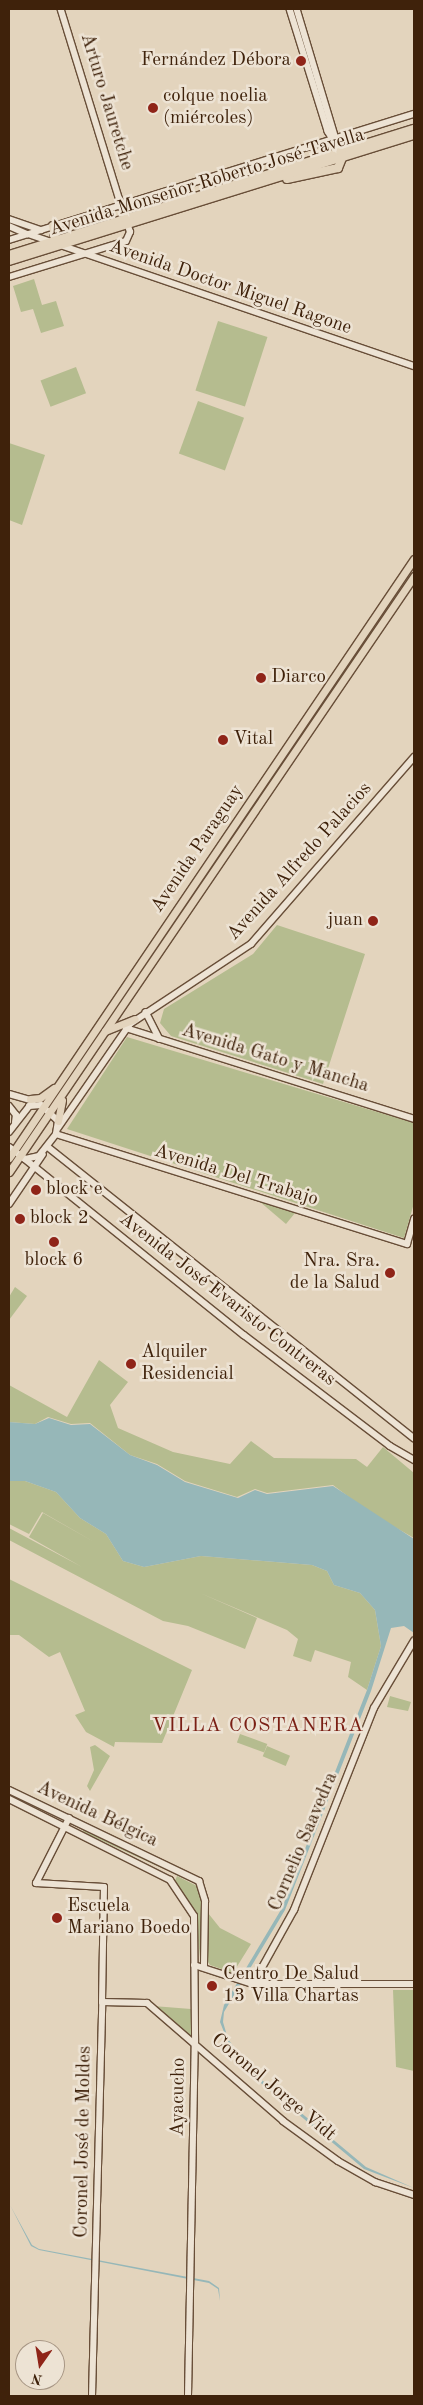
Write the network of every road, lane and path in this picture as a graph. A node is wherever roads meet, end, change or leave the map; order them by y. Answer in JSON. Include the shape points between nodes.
{"nodes":[{"id":1,"x":61,"y":9,"type":"edge"},
{"id":2,"x":290,"y":9,"type":"edge"},
{"id":3,"x":297,"y":9,"type":"edge"},
{"id":4,"x":414,"y":114,"type":"edge"},
{"id":5,"x":414,"y":129,"type":"edge"},
{"id":6,"x":414,"y":135,"type":"edge"},
{"id":7,"x":334,"y":139,"type":"junction"},
{"id":8,"x":341,"y":155,"type":"junction"},
{"id":9,"x":278,"y":157,"type":"junction"},
{"id":10,"x":275,"y":176,"type":"junction"},
{"id":11,"x":122,"y":204,"type":"junction"},
{"id":12,"x":9,"y":219,"type":"edge"},
{"id":13,"x":127,"y":222,"type":"junction"},
{"id":14,"x":9,"y":226,"type":"edge"},
{"id":15,"x":53,"y":226,"type":"junction"},
{"id":16,"x":41,"y":230,"type":"junction"},
{"id":17,"x":27,"y":234,"type":"junction"},
{"id":18,"x":9,"y":240,"type":"edge"},
{"id":19,"x":54,"y":243,"type":"junction"},
{"id":20,"x":103,"y":248,"type":"junction"},
{"id":21,"x":84,"y":254,"type":"junction"},
{"id":22,"x":9,"y":255,"type":"edge"},
{"id":23,"x":9,"y":261,"type":"edge"},
{"id":24,"x":106,"y":261,"type":"junction"},
{"id":25,"x":9,"y":277,"type":"edge"},
{"id":26,"x":414,"y":366,"type":"edge"},
{"id":27,"x":414,"y":559,"type":"edge"},
{"id":28,"x":414,"y":576,"type":"edge"},
{"id":29,"x":414,"y":757,"type":"edge"},
{"id":30,"x":146,"y":1012,"type":"junction"},
{"id":31,"x":135,"y":1019,"type":"junction"},
{"id":32,"x":117,"y":1027,"type":"junction"},
{"id":33,"x":126,"y":1028,"type":"junction"},
{"id":34,"x":105,"y":1031,"type":"junction"},
{"id":35,"x":160,"y":1039,"type":"junction"},
{"id":36,"x":58,"y":1085,"type":"junction"},
{"id":37,"x":68,"y":1085,"type":"junction"},
{"id":38,"x":9,"y":1094,"type":"edge"},
{"id":39,"x":30,"y":1099,"type":"junction"},
{"id":40,"x":9,"y":1106,"type":"edge"},
{"id":41,"x":42,"y":1106,"type":"junction"},
{"id":42,"x":50,"y":1112,"type":"junction"},
{"id":43,"x":414,"y":1119,"type":"edge"},
{"id":44,"x":14,"y":1123,"type":"junction"},
{"id":45,"x":57,"y":1128,"type":"junction"},
{"id":46,"x":9,"y":1132,"type":"edge"},
{"id":47,"x":48,"y":1147,"type":"junction"},
{"id":48,"x":15,"y":1154,"type":"edge"},
{"id":49,"x":43,"y":1154,"type":"junction"},
{"id":50,"x":35,"y":1168,"type":"junction"},
{"id":51,"x":9,"y":1172,"type":"edge"},
{"id":52,"x":9,"y":1204,"type":"edge"},
{"id":53,"x":414,"y":1219,"type":"edge"},
{"id":54,"x":414,"y":1438,"type":"edge"},
{"id":55,"x":414,"y":1460,"type":"edge"},
{"id":56,"x":414,"y":1641,"type":"edge"},
{"id":57,"x":9,"y":1790,"type":"edge"},
{"id":58,"x":9,"y":1799,"type":"edge"},
{"id":59,"x":69,"y":1818,"type":"junction"},
{"id":60,"x":65,"y":1827,"type":"junction"},
{"id":61,"x":106,"y":1846,"type":"joint"},
{"id":62,"x":194,"y":1965,"type":"junction"},
{"id":63,"x":204,"y":1967,"type":"junction"},
{"id":64,"x":253,"y":1984,"type":"junction"},
{"id":65,"x":414,"y":1984,"type":"edge"},
{"id":66,"x":102,"y":2002,"type":"junction"},
{"id":67,"x":195,"y":2042,"type":"junction"},
{"id":68,"x":414,"y":2195,"type":"edge"},
{"id":69,"x":92,"y":2396,"type":"edge"},
{"id":70,"x":188,"y":2396,"type":"edge"}],
"edges":[{"from":1,"to":11,"type":"street","name":"Arturo Jauretche"},
{"from":2,"to":7,"type":"street"},
{"from":3,"to":7,"type":"street"},
{"from":4,"to":7,"type":"main road"},
{"from":5,"to":8,"type":"highway","name":"Avenida Monseñor Roberto José Tavella"},
{"from":6,"to":8,"type":"highway","name":"Avenida Monseñor Roberto José Tavella"},
{"from":7,"to":8,"type":"street"},
{"from":7,"to":9,"type":"main road"},
{"from":8,"to":10,"type":"highway","name":"Avenida Monseñor Roberto José Tavella"},
{"from":8,"to":10,"type":"highway","via":[[338,168],[302,178]]},
{"from":9,"to":10,"type":"highway"},
{"from":9,"to":11,"type":"main road"},
{"from":10,"to":13,"type":"highway","name":"Avenida Monseñor Roberto José Tavella"},
{"from":11,"to":13,"type":"main road"},
{"from":11,"to":15,"type":"main road"},
{"from":12,"to":16,"type":"street"},
{"from":13,"to":19,"type":"highway","name":"Avenida Monseñor Roberto José Tavella"},
{"from":13,"to":20,"type":"main road","via":[[128,238]]},
{"from":14,"to":17,"type":"street","name":"Avenida Doctor Miguel Ragone"},
{"from":15,"to":16,"type":"main road"},
{"from":15,"to":19,"type":"highway"},
{"from":16,"to":17,"type":"main road"},
{"from":17,"to":18,"type":"main road"},
{"from":17,"to":19,"type":"main road","name":"Avenida Doctor Miguel Ragone"},
{"from":19,"to":21,"type":"main road","name":"Avenida Doctor Miguel Ragone"},
{"from":19,"to":22,"type":"highway","name":"Avenida Monseñor Roberto José Tavella"},
{"from":19,"to":23,"type":"highway","name":"Avenida Monseñor Roberto José Tavella"},
{"from":20,"to":21,"type":"main road"},
{"from":20,"to":24,"type":"main road"},
{"from":21,"to":24,"type":"main road","name":"Avenida Doctor Miguel Ragone"},
{"from":21,"to":25,"type":"main road"},
{"from":24,"to":26,"type":"main road","name":"Avenida Doctor Miguel Ragone"},
{"from":27,"to":36,"type":"main road","name":"Avenida Paraguay"},
{"from":28,"to":34,"type":"main road","name":"Avenida Paraguay"},
{"from":29,"to":30,"type":"street","name":"Avenida Alfredo Palacios","via":[[251,944]]},
{"from":30,"to":31,"type":"street","name":"Avenida Alfredo Palacios"},
{"from":30,"to":35,"type":"street"},
{"from":31,"to":32,"type":"main road"},
{"from":31,"to":33,"type":"street","name":"Avenida Alfredo Palacios"},
{"from":32,"to":33,"type":"main road"},
{"from":32,"to":34,"type":"main road"},
{"from":33,"to":35,"type":"street","name":"Avenida Gato y Mancha"},
{"from":33,"to":45,"type":"street","name":"Avenida Alfredo Palacios"},
{"from":34,"to":37,"type":"main road","name":"Avenida Paraguay"},
{"from":35,"to":43,"type":"street","name":"Avenida Gato y Mancha"},
{"from":36,"to":39,"type":"main road","via":[[43,1096]]},
{"from":36,"to":41,"type":"main road","name":"Avenida Paraguay"},
{"from":37,"to":42,"type":"main road","name":"Avenida Paraguay"},
{"from":37,"to":45,"type":"main road"},
{"from":38,"to":39,"type":"main road"},
{"from":39,"to":41,"type":"main road"},
{"from":40,"to":44,"type":"main road","via":[[16,1114]]},
{"from":41,"to":42,"type":"main road"},
{"from":41,"to":44,"type":"main road","via":[[26,1107]]},
{"from":41,"to":48,"type":"main road","name":"Avenida Paraguay"},
{"from":42,"to":45,"type":"main road"},
{"from":42,"to":48,"type":"main road","name":"Avenida Paraguay"},
{"from":44,"to":46,"type":"main road"},
{"from":45,"to":47,"type":"main road"},
{"from":45,"to":53,"type":"street","name":"Avenida Del Trabajo","via":[[407,1244]]},
{"from":47,"to":49,"type":"main road"},
{"from":47,"to":54,"type":"street","name":"Avenida José Evaristo Contreras"},
{"from":48,"to":49,"type":"main road"},
{"from":48,"to":50,"type":"street","name":"Avenida José Evaristo Contreras"},
{"from":48,"to":51,"type":"main road","name":"Avenida Paraguay"},
{"from":49,"to":50,"type":"main road"},
{"from":50,"to":52,"type":"main road"},
{"from":50,"to":55,"type":"street","name":"Avenida José Evaristo Contreras","via":[[260,1347],[390,1446]]},
{"from":56,"to":64,"type":"street","name":"Cornelio Saavedra","via":[[374,1708],[294,1910]]},
{"from":57,"to":59,"type":"main road","name":"Avenida Bélgica"},
{"from":58,"to":60,"type":"main road","name":"Avenida Bélgica"},
{"from":59,"to":60,"type":"main road"},
{"from":59,"to":63,"type":"main road","name":"Avenida Bélgica","via":[[174,1867],[203,1887]]},
{"from":60,"to":61,"type":"main road","name":"Avenida Bélgica"},
{"from":60,"to":66,"type":"main road","name":"Coronel José de Moldes","via":[[36,1883],[104,1887]]},
{"from":61,"to":62,"type":"main road","name":"Ayacucho","via":[[168,1878],[189,1904],[195,1919]]},
{"from":62,"to":63,"type":"main road"},
{"from":62,"to":67,"type":"main road","name":"Ayacucho"},
{"from":63,"to":64,"type":"main road"},
{"from":64,"to":65,"type":"main road"},
{"from":66,"to":67,"type":"main road","name":"Coronel Jorge Vidt","via":[[147,2004]]},
{"from":66,"to":69,"type":"street","name":"Coronel José de Moldes"},
{"from":67,"to":68,"type":"main road","name":"Coronel Jorge Vidt","via":[[283,2120],[338,2161],[375,2182]]},
{"from":67,"to":70,"type":"street","name":"Ayacucho"}]}
